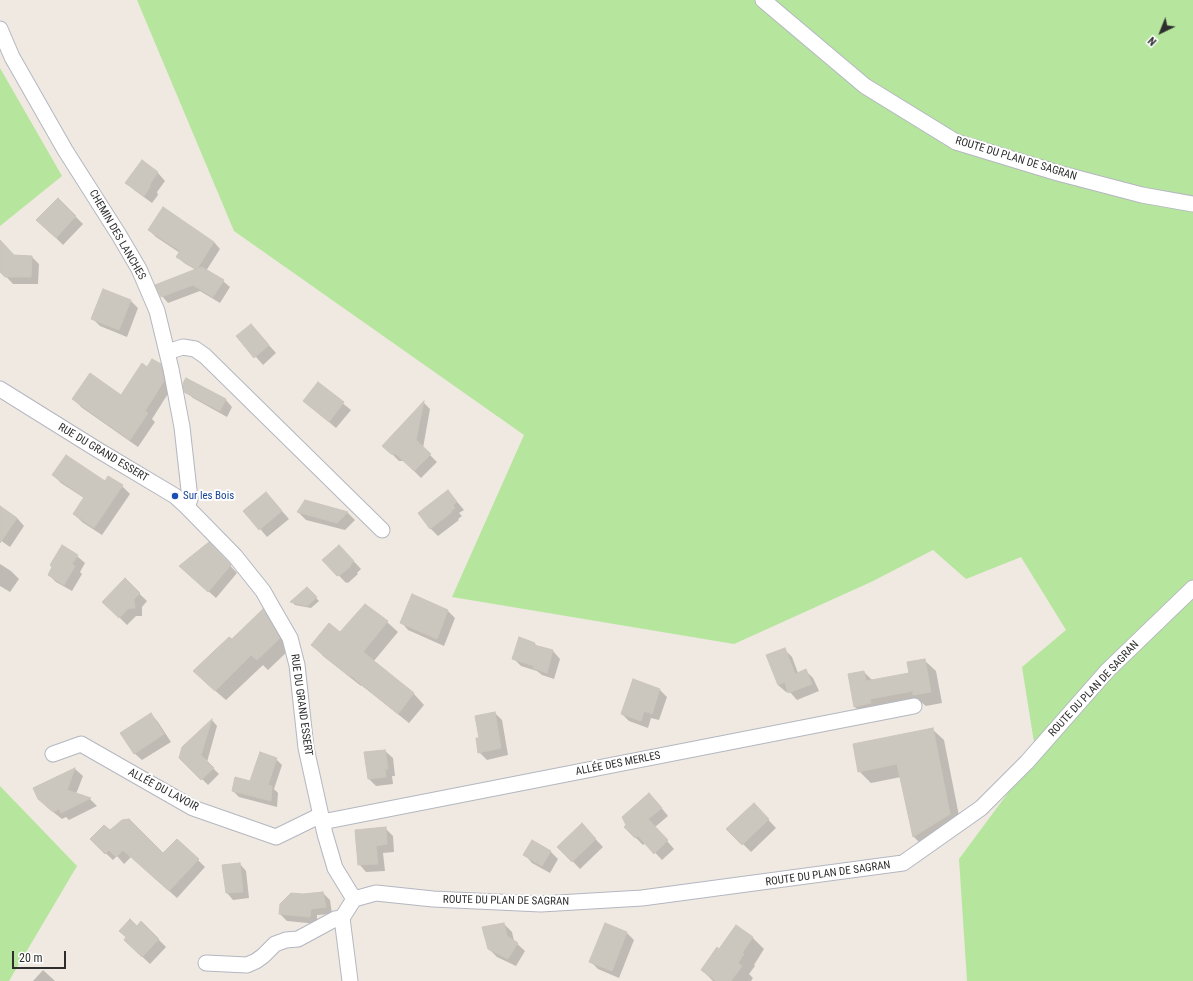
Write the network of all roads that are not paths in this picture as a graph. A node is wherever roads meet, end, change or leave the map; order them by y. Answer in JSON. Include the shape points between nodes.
{"nodes":[{"id":1,"x":763,"y":0,"type":"edge"},
{"id":2,"x":0,"y":29,"type":"edge"},
{"id":3,"x":1193,"y":204,"type":"edge"},
{"id":4,"x":167,"y":352,"type":"junction"},
{"id":5,"x":0,"y":389,"type":"edge"},
{"id":6,"x":187,"y":507,"type":"junction"},
{"id":7,"x":382,"y":530,"type":"dead end"},
{"id":8,"x":1193,"y":588,"type":"edge"},
{"id":9,"x":914,"y":706,"type":"dead end"},
{"id":10,"x":53,"y":754,"type":"dead end"},
{"id":11,"x":322,"y":819,"type":"junction"},
{"id":12,"x":354,"y":899,"type":"junction"},
{"id":13,"x":342,"y":918,"type":"junction"},
{"id":14,"x":206,"y":963,"type":"dead end"},
{"id":15,"x":350,"y":981,"type":"edge"}],
"edges":[{"from":1,"to":3,"type":"street","name":"ROUTE DU PLAN DE SAGRAN","via":[[865,86],[956,142],[1142,195]]},
{"from":2,"to":4,"type":"street","name":"CHEMIN DES LANCHES","via":[[12,57],[65,150],[139,269],[157,311]]},
{"from":4,"to":6,"type":"street","name":"CHEMIN DES LANCHES","via":[[182,427],[190,499]]},
{"from":4,"to":7,"type":"street","via":[[183,347],[194,349],[205,356]]},
{"from":5,"to":6,"type":"street","name":"RUE DU GRAND ESSERT","via":[[175,496]]},
{"from":6,"to":11,"type":"street","name":"RUE DU GRAND ESSERT","via":[[235,556],[263,591],[290,638],[297,665],[306,748]]},
{"from":8,"to":12,"type":"street","name":"ROUTE DU PLAN DE SAGRAN","via":[[1107,671],[1027,762],[981,808],[903,863],[642,898],[541,904],[433,900],[376,893]]},
{"from":9,"to":11,"type":"street","name":"ALLÉE DES MERLES"},
{"from":10,"to":11,"type":"street","name":"ALLÉE DU LAVOIR","via":[[81,744],[193,808],[276,837]]},
{"from":11,"to":12,"type":"street","name":"RUE DU GRAND ESSERT","via":[[335,868]]},
{"from":12,"to":13,"type":"street"},
{"from":13,"to":14,"type":"street","via":[[298,938],[274,944],[256,961],[247,965]]},
{"from":13,"to":15,"type":"street"}]}
